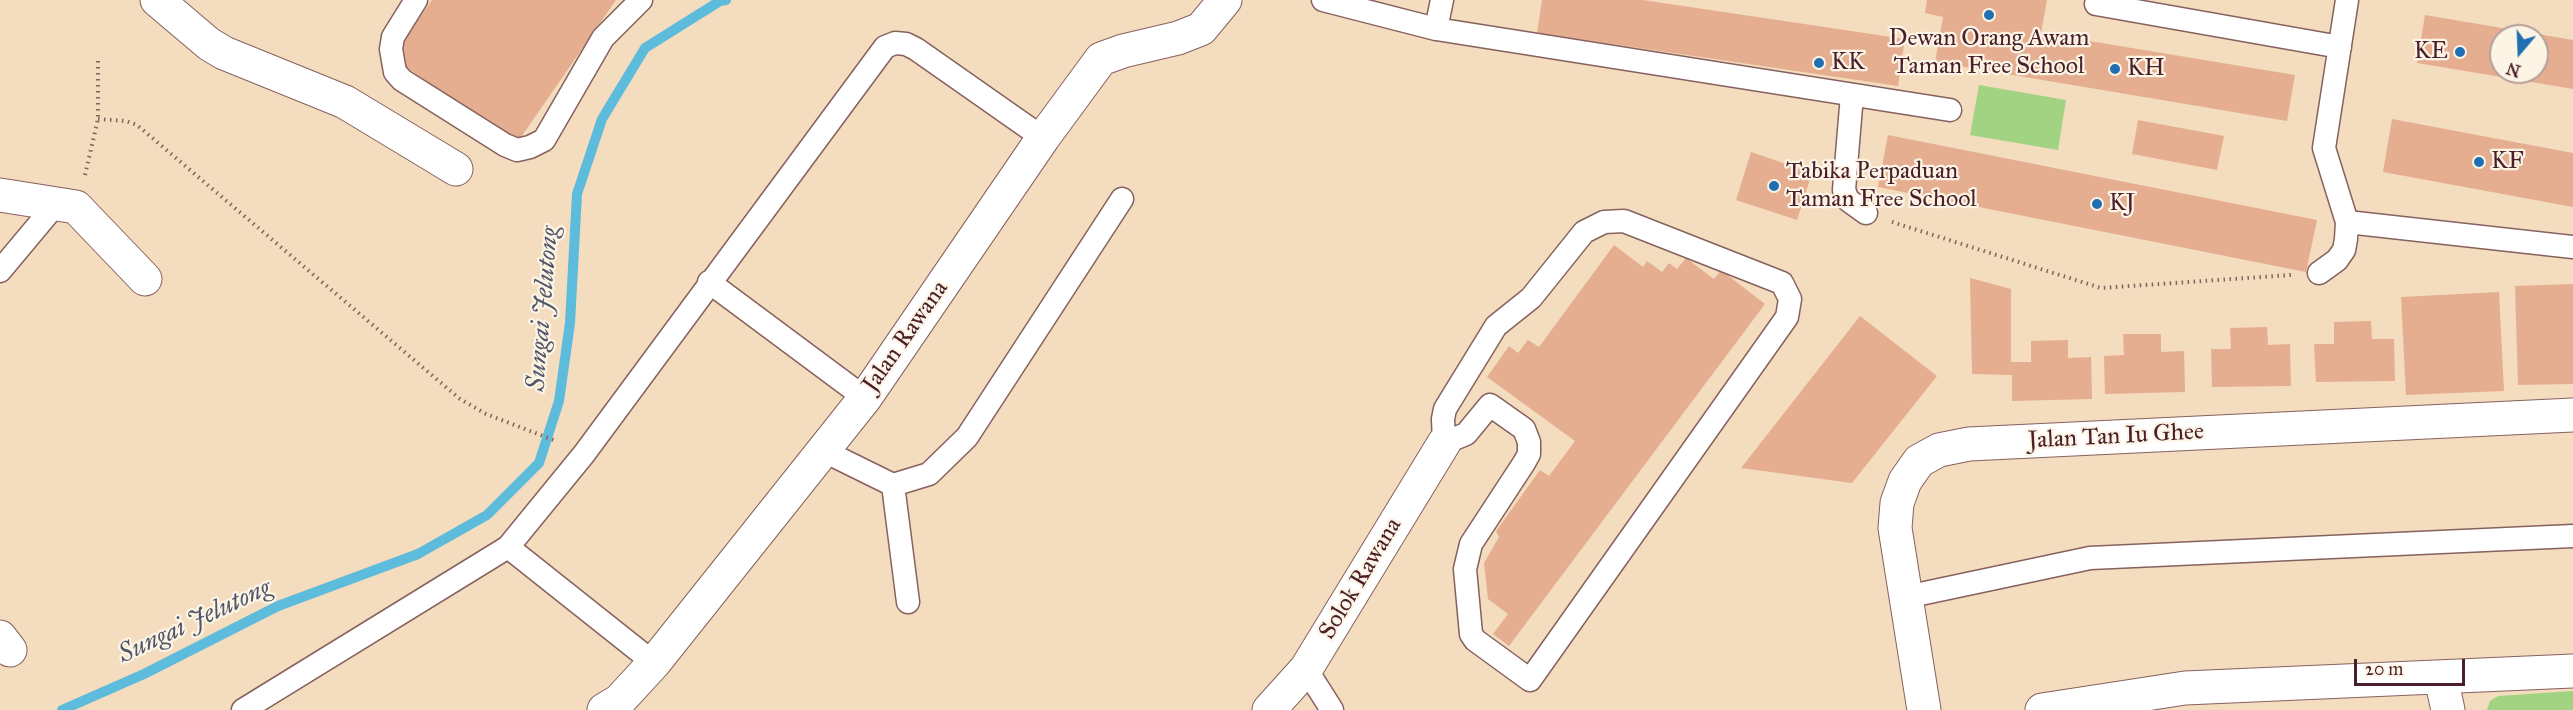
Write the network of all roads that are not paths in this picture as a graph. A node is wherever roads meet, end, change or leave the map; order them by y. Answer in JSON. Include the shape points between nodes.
{"nodes":[{"id":1,"x":157,"y":0,"type":"edge"},
{"id":2,"x":416,"y":0,"type":"edge"},
{"id":3,"x":641,"y":0,"type":"edge"},
{"id":4,"x":1225,"y":0,"type":"edge"},
{"id":5,"x":1323,"y":0,"type":"edge"},
{"id":6,"x":1442,"y":0,"type":"edge"},
{"id":7,"x":2347,"y":0,"type":"edge"},
{"id":8,"x":2096,"y":4,"type":"dead end"},
{"id":9,"x":1436,"y":29,"type":"junction"},
{"id":10,"x":2340,"y":47,"type":"junction"},
{"id":11,"x":1852,"y":95,"type":"junction"},
{"id":12,"x":1950,"y":110,"type":"dead end"},
{"id":13,"x":1043,"y":138,"type":"junction"},
{"id":14,"x":456,"y":169,"type":"dead end"},
{"id":15,"x":0,"y":195,"type":"edge"},
{"id":16,"x":1122,"y":199,"type":"dead end"},
{"id":17,"x":66,"y":206,"type":"junction"},
{"id":18,"x":1866,"y":213,"type":"road end"},
{"id":19,"x":2347,"y":222,"type":"junction"},
{"id":20,"x":2573,"y":247,"type":"edge"},
{"id":21,"x":0,"y":270,"type":"edge"},
{"id":22,"x":2319,"y":273,"type":"road end"},
{"id":23,"x":145,"y":279,"type":"dead end"},
{"id":24,"x":709,"y":282,"type":"junction"},
{"id":25,"x":1460,"y":386,"type":"junction"},
{"id":26,"x":865,"y":398,"type":"junction"},
{"id":27,"x":1490,"y":405,"type":"junction"},
{"id":28,"x":2573,"y":415,"type":"edge"},
{"id":29,"x":1444,"y":443,"type":"junction"},
{"id":30,"x":824,"y":451,"type":"junction"},
{"id":31,"x":893,"y":485,"type":"junction"},
{"id":32,"x":2573,"y":536,"type":"edge"},
{"id":33,"x":508,"y":547,"type":"junction"},
{"id":34,"x":1906,"y":597,"type":"junction"},
{"id":35,"x":908,"y":602,"type":"dead end"},
{"id":36,"x":654,"y":663,"type":"junction"},
{"id":37,"x":1306,"y":669,"type":"junction"},
{"id":38,"x":2573,"y":671,"type":"edge"},
{"id":39,"x":2441,"y":678,"type":"junction"},
{"id":40,"x":615,"y":707,"type":"edge"},
{"id":41,"x":243,"y":710,"type":"edge"},
{"id":42,"x":1269,"y":710,"type":"edge"},
{"id":43,"x":1332,"y":710,"type":"edge"},
{"id":44,"x":1924,"y":710,"type":"edge"},
{"id":45,"x":2042,"y":710,"type":"edge"},
{"id":46,"x":2448,"y":710,"type":"edge"}],
"edges":[{"from":1,"to":14,"type":"street","via":[[209,44],[345,102]]},
{"from":2,"to":3,"type":"lane","via":[[393,37],[395,72],[517,150],[544,140],[603,38]]},
{"from":4,"to":13,"type":"street","name":"Jalan Rawana","via":[[1201,29],[1101,59]]},
{"from":5,"to":9,"type":"lane"},
{"from":6,"to":9,"type":"lane"},
{"from":7,"to":10,"type":"lane"},
{"from":8,"to":10,"type":"lane"},
{"from":9,"to":11,"type":"lane"},
{"from":10,"to":19,"type":"lane","via":[[2324,148]]},
{"from":11,"to":12,"type":"lane"},
{"from":11,"to":18,"type":"lane","via":[[1844,190],[1848,200]]},
{"from":13,"to":24,"type":"lane","via":[[916,49],[906,44],[885,47]]},
{"from":13,"to":26,"type":"street","name":"Jalan Rawana"},
{"from":15,"to":17,"type":"street"},
{"from":16,"to":31,"type":"lane","via":[[967,437],[929,474]]},
{"from":17,"to":21,"type":"lane"},
{"from":17,"to":23,"type":"street"},
{"from":19,"to":20,"type":"lane"},
{"from":19,"to":22,"type":"lane","via":[[2344,250]]},
{"from":24,"to":26,"type":"lane"},
{"from":24,"to":33,"type":"lane","via":[[584,454]]},
{"from":25,"to":27,"type":"lane"},
{"from":25,"to":27,"type":"lane","via":[[1496,326],[1531,298],[1584,232],[1604,222],[1624,221],[1782,283],[1790,299],[1787,317],[1530,680],[1471,634],[1465,569],[1471,544],[1529,454],[1524,429]]},
{"from":25,"to":29,"type":"lane","via":[[1445,409]]},
{"from":26,"to":30,"type":"street","name":"Jalan Rawana"},
{"from":27,"to":29,"type":"lane","via":[[1466,434]]},
{"from":28,"to":34,"type":"street","name":"Jalan Tan Iu Ghee","via":[[1969,444],[1939,450],[1919,461],[1905,481],[1897,503],[1894,528]]},
{"from":29,"to":37,"type":"street","name":"Solok Rawana"},
{"from":30,"to":31,"type":"lane"},
{"from":30,"to":36,"type":"street","name":"Jalan Rawana"},
{"from":31,"to":35,"type":"lane"},
{"from":32,"to":34,"type":"lane","via":[[2090,558]]},
{"from":33,"to":36,"type":"lane"},
{"from":33,"to":41,"type":"lane"},
{"from":34,"to":44,"type":"street","name":"Jalan Tan Iu Ghee"},
{"from":36,"to":40,"type":"street","name":"Jalan Rawana"},
{"from":37,"to":42,"type":"street","name":"Solok Rawana"},
{"from":37,"to":43,"type":"lane"},
{"from":38,"to":39,"type":"street"},
{"from":39,"to":45,"type":"street","via":[[2185,688]]},
{"from":39,"to":46,"type":"street"}]}
